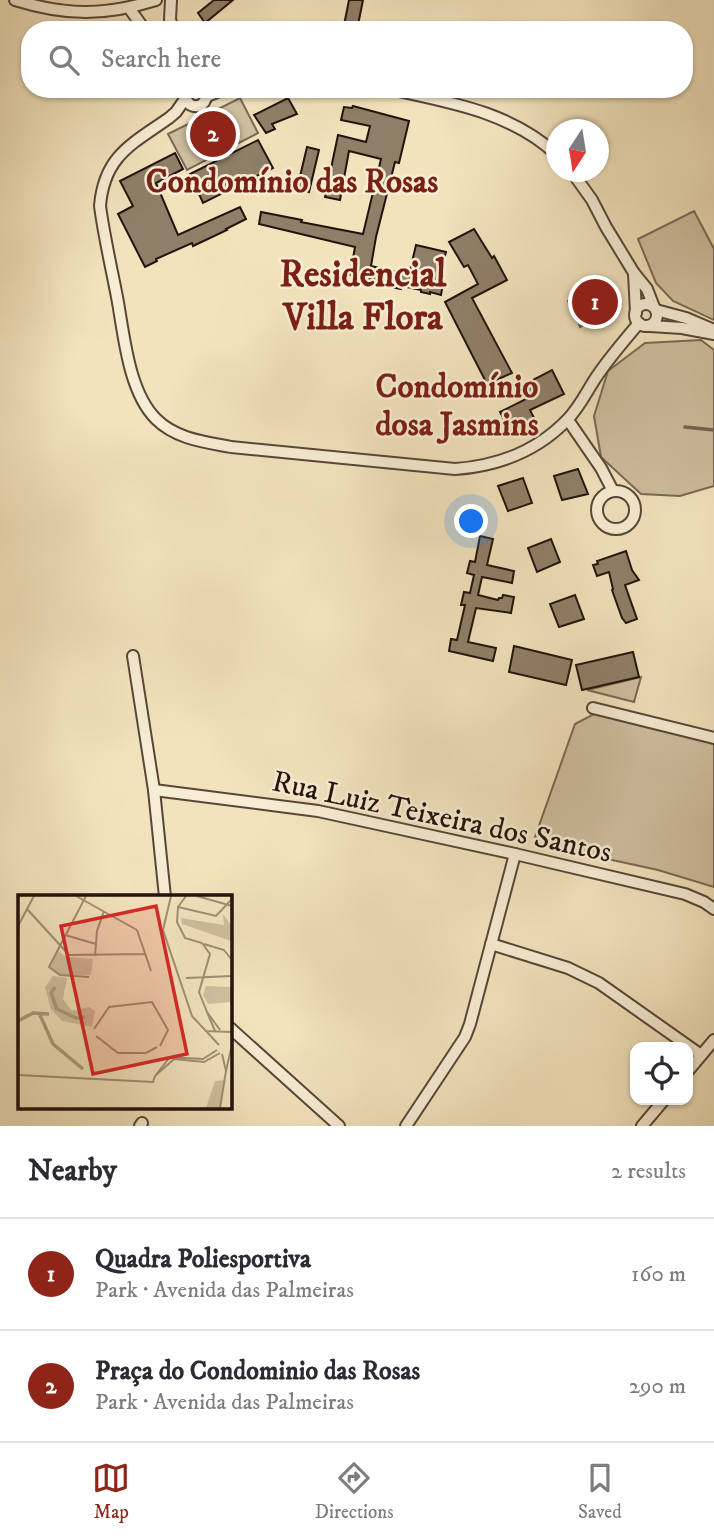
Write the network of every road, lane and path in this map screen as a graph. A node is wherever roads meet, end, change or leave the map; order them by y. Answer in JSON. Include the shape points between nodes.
{"nodes":[{"id":1,"x":15,"y":0,"type":"edge"},
{"id":2,"x":156,"y":0,"type":"edge"},
{"id":3,"x":171,"y":0,"type":"edge"},
{"id":4,"x":130,"y":8,"type":"junction"},
{"id":5,"x":139,"y":21,"type":"edge"},
{"id":6,"x":171,"y":21,"type":"edge"},
{"id":7,"x":182,"y":98,"type":"edge"},
{"id":8,"x":186,"y":98,"type":"edge"},
{"id":9,"x":205,"y":98,"type":"edge"},
{"id":10,"x":427,"y":98,"type":"edge"},
{"id":11,"x":546,"y":144,"type":"edge"},
{"id":12,"x":579,"y":182,"type":"edge"},
{"id":13,"x":634,"y":273,"type":"junction"},
{"id":14,"x":655,"y":309,"type":"junction"},
{"id":15,"x":641,"y":321,"type":"junction"},
{"id":16,"x":714,"y":332,"type":"edge"},
{"id":17,"x":568,"y":419,"type":"junction"},
{"id":18,"x":613,"y":491,"type":"dead end"},
{"id":19,"x":133,"y":656,"type":"dead end"},
{"id":20,"x":593,"y":708,"type":"dead end"},
{"id":21,"x":714,"y":738,"type":"edge"},
{"id":22,"x":154,"y":790,"type":"junction"},
{"id":23,"x":515,"y":854,"type":"junction"},
{"id":24,"x":165,"y":895,"type":"edge"},
{"id":25,"x":714,"y":909,"type":"edge"},
{"id":26,"x":491,"y":944,"type":"junction"},
{"id":27,"x":231,"y":1029,"type":"edge"},
{"id":28,"x":714,"y":1040,"type":"edge"},
{"id":29,"x":701,"y":1055,"type":"junction"},
{"id":30,"x":693,"y":1065,"type":"edge"},
{"id":31,"x":660,"y":1105,"type":"edge"},
{"id":32,"x":339,"y":1126,"type":"edge"},
{"id":33,"x":406,"y":1126,"type":"edge"},
{"id":34,"x":642,"y":1126,"type":"edge"}],
"edges":[{"from":1,"to":4,"type":"street","via":[[67,12]]},
{"from":2,"to":4,"type":"street"},
{"from":3,"to":6,"type":"street"},
{"from":4,"to":5,"type":"street"},
{"from":7,"to":17,"type":"street","via":[[176,112],[123,149],[107,173],[100,198],[132,375],[157,420],[197,441],[231,447],[454,469],[511,457],[540,443]]},
{"from":8,"to":9,"type":"street","via":[[197,106]]},
{"from":10,"to":11,"type":"street","via":[[498,118]]},
{"from":12,"to":13,"type":"street"},
{"from":13,"to":14,"type":"street"},
{"from":13,"to":15,"type":"street"},
{"from":14,"to":15,"type":"street","via":[[656,321]]},
{"from":14,"to":15,"type":"street","via":[[640,307]]},
{"from":14,"to":16,"type":"street"},
{"from":15,"to":16,"type":"street"},
{"from":15,"to":17,"type":"street"},
{"from":17,"to":18,"type":"street"},
{"from":19,"to":22,"type":"street"},
{"from":20,"to":21,"type":"street"},
{"from":22,"to":23,"type":"street","name":"Rua Luiz Teixeira dos Santos","via":[[318,811]]},
{"from":22,"to":24,"type":"street"},
{"from":23,"to":25,"type":"street","name":"Rua Luiz Teixeira dos Santos","via":[[685,894]]},
{"from":23,"to":26,"type":"street"},
{"from":26,"to":29,"type":"street","via":[[598,982]]},
{"from":26,"to":33,"type":"street","via":[[465,1037]]},
{"from":27,"to":32,"type":"street"},
{"from":28,"to":29,"type":"street"},
{"from":29,"to":30,"type":"street"},
{"from":31,"to":34,"type":"street"}]}
